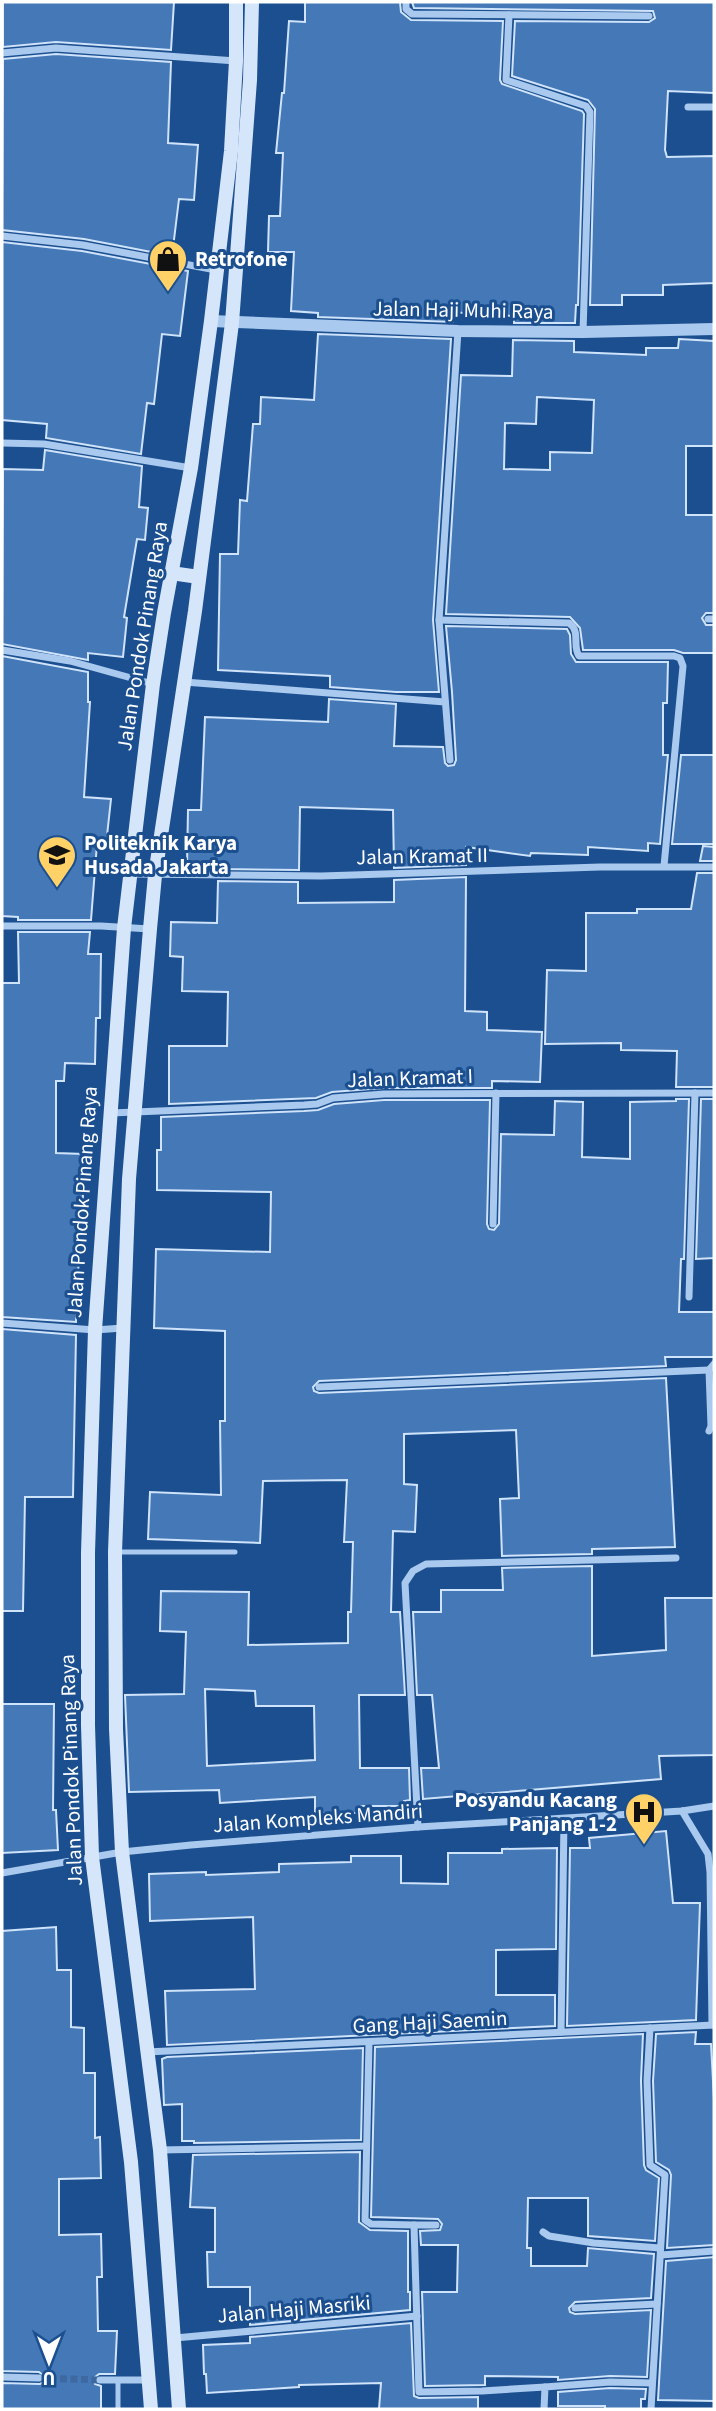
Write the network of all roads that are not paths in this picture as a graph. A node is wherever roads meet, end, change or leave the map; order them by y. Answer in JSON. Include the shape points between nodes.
{"nodes":[{"id":1,"x":236,"y":2,"type":"edge"},
{"id":2,"x":252,"y":2,"type":"edge"},
{"id":3,"x":406,"y":2,"type":"edge"},
{"id":4,"x":509,"y":15,"type":"junction"},
{"id":5,"x":649,"y":16,"type":"dead end"},
{"id":6,"x":2,"y":53,"type":"edge"},
{"id":7,"x":236,"y":61,"type":"junction"},
{"id":8,"x":688,"y":107,"type":"dead end"},
{"id":9,"x":714,"y":107,"type":"edge"},
{"id":10,"x":2,"y":236,"type":"edge"},
{"id":11,"x":216,"y":270,"type":"junction"},
{"id":12,"x":211,"y":321,"type":"junction"},
{"id":13,"x":232,"y":323,"type":"junction"},
{"id":14,"x":714,"y":329,"type":"edge"},
{"id":15,"x":458,"y":331,"type":"junction"},
{"id":16,"x":583,"y":332,"type":"junction"},
{"id":17,"x":2,"y":443,"type":"edge"},
{"id":18,"x":191,"y":468,"type":"junction"},
{"id":19,"x":171,"y":573,"type":"junction"},
{"id":20,"x":199,"y":577,"type":"junction"},
{"id":21,"x":439,"y":620,"type":"junction"},
{"id":22,"x":2,"y":650,"type":"edge"},
{"id":23,"x":184,"y":682,"type":"junction"},
{"id":24,"x":153,"y":684,"type":"junction"},
{"id":25,"x":445,"y":702,"type":"junction"},
{"id":26,"x":450,"y":760,"type":"dead end"},
{"id":27,"x":664,"y":866,"type":"junction"},
{"id":28,"x":714,"y":867,"type":"edge"},
{"id":29,"x":130,"y":874,"type":"junction"},
{"id":30,"x":155,"y":876,"type":"junction"},
{"id":31,"x":2,"y":926,"type":"edge"},
{"id":32,"x":124,"y":928,"type":"junction"},
{"id":33,"x":150,"y":929,"type":"junction"},
{"id":34,"x":496,"y":1093,"type":"junction"},
{"id":35,"x":695,"y":1093,"type":"junction"},
{"id":36,"x":714,"y":1093,"type":"edge"},
{"id":37,"x":135,"y":1111,"type":"junction"},
{"id":38,"x":109,"y":1113,"type":"junction"},
{"id":39,"x":493,"y":1224,"type":"dead end"},
{"id":40,"x":689,"y":1297,"type":"dead end"},
{"id":41,"x":2,"y":1322,"type":"edge"},
{"id":42,"x":125,"y":1328,"type":"junction"},
{"id":43,"x":95,"y":1330,"type":"junction"},
{"id":44,"x":711,"y":1367,"type":"edge"},
{"id":45,"x":319,"y":1387,"type":"dead end"},
{"id":46,"x":709,"y":1431,"type":"dead end"},
{"id":47,"x":115,"y":1552,"type":"junction"},
{"id":48,"x":235,"y":1552,"type":"dead end"},
{"id":49,"x":676,"y":1558,"type":"dead end"},
{"id":50,"x":714,"y":1806,"type":"edge"},
{"id":51,"x":682,"y":1811,"type":"junction"},
{"id":52,"x":564,"y":1819,"type":"junction"},
{"id":53,"x":418,"y":1827,"type":"junction"},
{"id":54,"x":122,"y":1852,"type":"junction"},
{"id":55,"x":92,"y":1857,"type":"junction"},
{"id":56,"x":2,"y":1872,"type":"edge"},
{"id":57,"x":713,"y":2025,"type":"edge"},
{"id":58,"x":650,"y":2028,"type":"junction"},
{"id":59,"x":561,"y":2032,"type":"junction"},
{"id":60,"x":369,"y":2043,"type":"junction"},
{"id":61,"x":147,"y":2052,"type":"junction"},
{"id":62,"x":366,"y":2146,"type":"junction"},
{"id":63,"x":160,"y":2150,"type":"junction"},
{"id":64,"x":414,"y":2225,"type":"junction"},
{"id":65,"x":436,"y":2225,"type":"dead end"},
{"id":66,"x":543,"y":2232,"type":"dead end"},
{"id":67,"x":661,"y":2251,"type":"junction"},
{"id":68,"x":714,"y":2251,"type":"edge"},
{"id":69,"x":656,"y":2304,"type":"junction"},
{"id":70,"x":575,"y":2308,"type":"dead end"},
{"id":71,"x":416,"y":2316,"type":"junction"},
{"id":72,"x":175,"y":2338,"type":"junction"},
{"id":73,"x":2,"y":2378,"type":"edge"},
{"id":74,"x":39,"y":2378,"type":"tunnel mouth"},
{"id":75,"x":100,"y":2380,"type":"tunnel mouth"},
{"id":76,"x":118,"y":2380,"type":"junction"},
{"id":77,"x":150,"y":2380,"type":"junction"},
{"id":78,"x":652,"y":2383,"type":"junction"},
{"id":79,"x":545,"y":2387,"type":"junction"},
{"id":80,"x":118,"y":2409,"type":"edge"},
{"id":81,"x":150,"y":2409,"type":"edge"},
{"id":82,"x":180,"y":2409,"type":"edge"},
{"id":83,"x":544,"y":2409,"type":"edge"},
{"id":84,"x":651,"y":2409,"type":"edge"}],
"edges":[{"from":1,"to":7,"type":"main road","name":"Jalan Pondok Pinang Raya"},
{"from":2,"to":13,"type":"main road"},
{"from":3,"to":4,"type":"street","via":[[412,14]]},
{"from":4,"to":5,"type":"street"},
{"from":4,"to":16,"type":"street","via":[[506,79],[586,106],[590,112]]},
{"from":6,"to":7,"type":"street","via":[[56,48]]},
{"from":7,"to":11,"type":"main road","name":"Jalan Pondok Pinang Raya","via":[[231,151]]},
{"from":8,"to":9,"type":"street"},
{"from":10,"to":11,"type":"street","via":[[83,245]]},
{"from":11,"to":12,"type":"main road","name":"Jalan Pondok Pinang Raya"},
{"from":12,"to":13,"type":"street","name":"Jalan Haji Muhi Raya"},
{"from":12,"to":18,"type":"main road","name":"Jalan Pondok Pinang Raya"},
{"from":13,"to":15,"type":"street","name":"Jalan Haji Muhi Raya"},
{"from":13,"to":20,"type":"main road"},
{"from":14,"to":16,"type":"street","name":"Jalan Haji Muhi Raya"},
{"from":15,"to":16,"type":"street","name":"Jalan Haji Muhi Raya"},
{"from":15,"to":21,"type":"street"},
{"from":17,"to":18,"type":"street","via":[[44,444]]},
{"from":18,"to":19,"type":"main road","name":"Jalan Pondok Pinang Raya"},
{"from":19,"to":20,"type":"main road"},
{"from":19,"to":24,"type":"main road","name":"Jalan Pondok Pinang Raya"},
{"from":20,"to":23,"type":"main road"},
{"from":21,"to":25,"type":"street"},
{"from":21,"to":27,"type":"street","via":[[569,623],[576,632],[579,656],[680,658],[683,666]]},
{"from":22,"to":24,"type":"street","via":[[70,661]]},
{"from":23,"to":25,"type":"street"},
{"from":23,"to":30,"type":"main road"},
{"from":24,"to":29,"type":"main road","name":"Jalan Pondok Pinang Raya"},
{"from":25,"to":26,"type":"street"},
{"from":27,"to":28,"type":"street","name":"Jalan Kramat II"},
{"from":27,"to":30,"type":"street","name":"Jalan Kramat II","via":[[348,876]]},
{"from":29,"to":30,"type":"street","name":"Jalan Kramat II"},
{"from":29,"to":32,"type":"main road","name":"Jalan Pondok Pinang Raya"},
{"from":30,"to":33,"type":"main road"},
{"from":31,"to":32,"type":"street"},
{"from":32,"to":33,"type":"street"},
{"from":32,"to":38,"type":"main road","name":"Jalan Pondok Pinang Raya"},
{"from":33,"to":37,"type":"main road"},
{"from":34,"to":35,"type":"street","name":"Jalan Kramat I"},
{"from":34,"to":37,"type":"street","name":"Jalan Kramat I","via":[[374,1095],[304,1105]]},
{"from":34,"to":39,"type":"street"},
{"from":35,"to":36,"type":"street","name":"Jalan Kramat I"},
{"from":35,"to":40,"type":"street"},
{"from":37,"to":38,"type":"street","name":"Jalan Kramat I"},
{"from":37,"to":42,"type":"main road"},
{"from":38,"to":43,"type":"main road","name":"Jalan Pondok Pinang Raya"},
{"from":41,"to":43,"type":"street"},
{"from":42,"to":43,"type":"street"},
{"from":42,"to":47,"type":"main road"},
{"from":43,"to":55,"type":"main road","name":"Jalan Pondok Pinang Raya","via":[[88,1553]]},
{"from":44,"to":45,"type":"street"},
{"from":44,"to":46,"type":"street"},
{"from":47,"to":48,"type":"lane"},
{"from":47,"to":54,"type":"main road"},
{"from":49,"to":53,"type":"street","via":[[426,1564],[413,1571],[405,1583]]},
{"from":50,"to":51,"type":"street","name":"Jalan Kompleks Mandiri"},
{"from":51,"to":52,"type":"street","name":"Jalan Kompleks Mandiri"},
{"from":51,"to":57,"type":"street","via":[[708,1854]]},
{"from":52,"to":53,"type":"street","name":"Jalan Kompleks Mandiri"},
{"from":52,"to":59,"type":"street"},
{"from":53,"to":54,"type":"street","name":"Jalan Kompleks Mandiri"},
{"from":54,"to":55,"type":"street","name":"Jalan Kompleks Mandiri"},
{"from":54,"to":61,"type":"main road"},
{"from":55,"to":56,"type":"street","name":"Jalan Kompleks Mandiri"},
{"from":55,"to":77,"type":"main road","name":"Jalan Pondok Pinang Raya","via":[[131,2162]]},
{"from":57,"to":58,"type":"street","name":"Gang Haji Saemin"},
{"from":58,"to":59,"type":"street","name":"Gang Haji Saemin"},
{"from":58,"to":67,"type":"street","via":[[650,2165],[665,2175]]},
{"from":59,"to":60,"type":"street","name":"Gang Haji Saemin"},
{"from":60,"to":61,"type":"street","name":"Gang Haji Saemin"},
{"from":60,"to":62,"type":"street"},
{"from":61,"to":63,"type":"main road"},
{"from":62,"to":63,"type":"street"},
{"from":62,"to":64,"type":"street","via":[[365,2220]]},
{"from":63,"to":72,"type":"main road"},
{"from":64,"to":65,"type":"street"},
{"from":64,"to":71,"type":"street"},
{"from":66,"to":67,"type":"street"},
{"from":67,"to":68,"type":"street"},
{"from":67,"to":69,"type":"street"},
{"from":69,"to":70,"type":"street"},
{"from":69,"to":78,"type":"street"},
{"from":71,"to":72,"type":"street","name":"Jalan Haji Masriki"},
{"from":71,"to":79,"type":"street","via":[[419,2392]]},
{"from":72,"to":82,"type":"main road"},
{"from":73,"to":74,"type":"street"},
{"from":75,"to":76,"type":"street"},
{"from":76,"to":77,"type":"street"},
{"from":76,"to":80,"type":"lane"},
{"from":77,"to":81,"type":"main road","name":"Jalan Pondok Pinang Raya"},
{"from":78,"to":79,"type":"street"},
{"from":78,"to":84,"type":"street"},
{"from":79,"to":83,"type":"street"}]}
